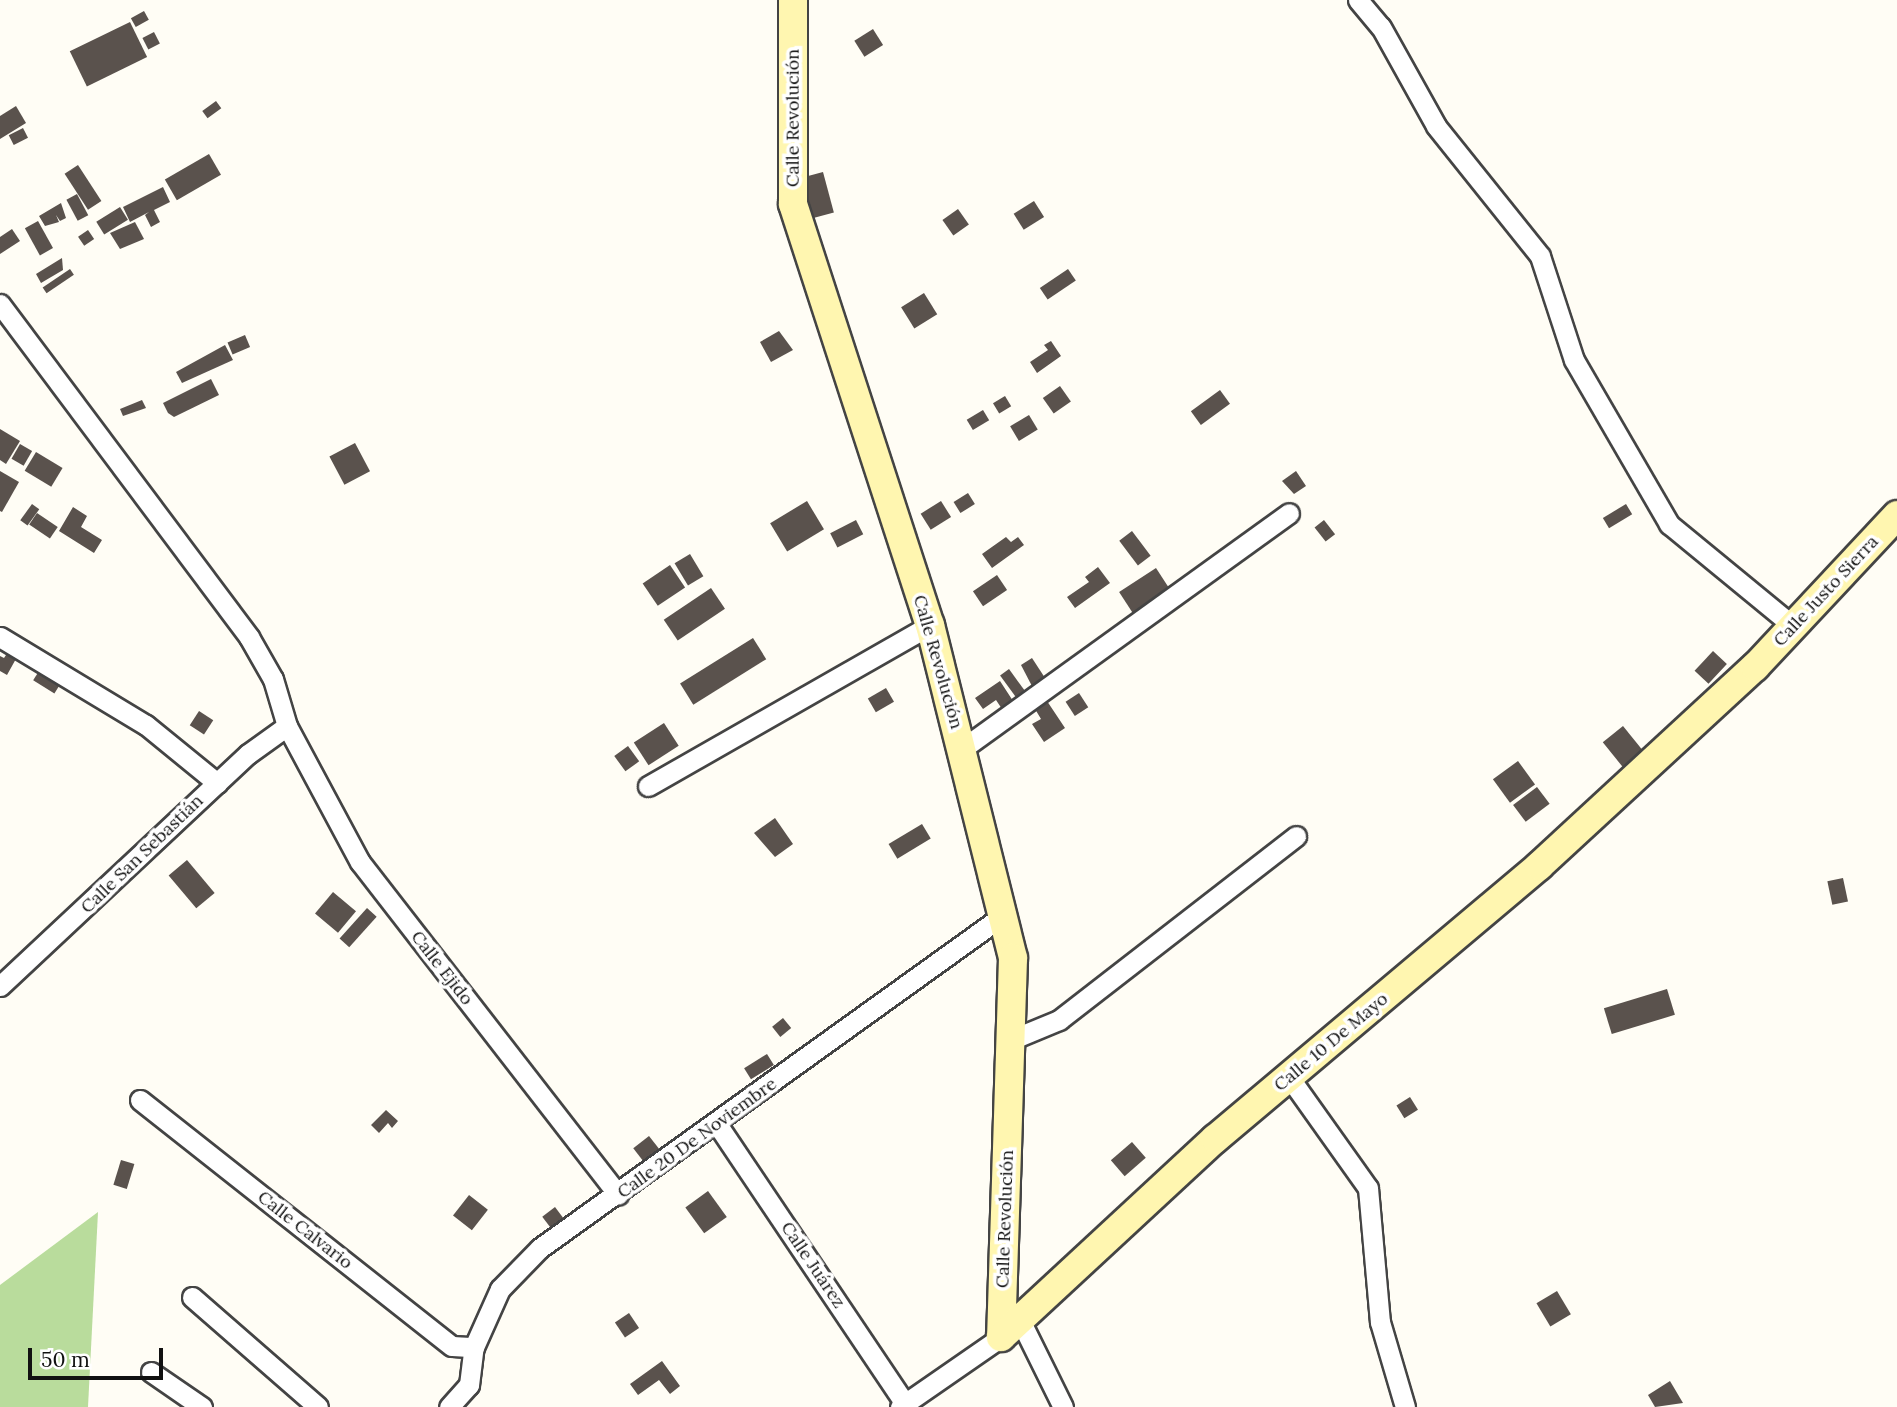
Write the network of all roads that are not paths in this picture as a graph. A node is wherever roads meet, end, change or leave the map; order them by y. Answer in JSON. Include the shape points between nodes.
{"nodes":[{"id":1,"x":793,"y":0,"type":"edge"},
{"id":2,"x":1358,"y":0,"type":"edge"},
{"id":3,"x":0,"y":304,"type":"edge"},
{"id":4,"x":1289,"y":513,"type":"dead end"},
{"id":5,"x":1897,"y":514,"type":"edge"},
{"id":6,"x":930,"y":625,"type":"junction"},
{"id":7,"x":1793,"y":626,"type":"junction"},
{"id":8,"x":0,"y":637,"type":"edge"},
{"id":9,"x":1755,"y":667,"type":"joint"},
{"id":10,"x":287,"y":726,"type":"junction"},
{"id":11,"x":962,"y":748,"type":"junction"},
{"id":12,"x":217,"y":783,"type":"junction"},
{"id":13,"x":648,"y":786,"type":"dead end"},
{"id":14,"x":1296,"y":835,"type":"dead end"},
{"id":15,"x":1005,"y":914,"type":"junction"},
{"id":16,"x":0,"y":986,"type":"edge"},
{"id":17,"x":1013,"y":1039,"type":"junction"},
{"id":18,"x":1289,"y":1077,"type":"junction"},
{"id":19,"x":140,"y":1100,"type":"dead end"},
{"id":20,"x":718,"y":1124,"type":"junction"},
{"id":21,"x":618,"y":1195,"type":"junction"},
{"id":22,"x":192,"y":1297,"type":"dead end"},
{"id":23,"x":1010,"y":1329,"type":"junction"},
{"id":24,"x":474,"y":1347,"type":"junction"},
{"id":25,"x":151,"y":1372,"type":"dead end"},
{"id":26,"x":469,"y":1385,"type":"junction"},
{"id":27,"x":904,"y":1406,"type":"edge"},
{"id":28,"x":202,"y":1407,"type":"edge"},
{"id":29,"x":318,"y":1407,"type":"edge"},
{"id":30,"x":449,"y":1407,"type":"edge"},
{"id":31,"x":471,"y":1407,"type":"edge"},
{"id":32,"x":1063,"y":1407,"type":"edge"},
{"id":33,"x":1405,"y":1407,"type":"edge"}],
"edges":[{"from":1,"to":6,"type":"street","name":"Calle Revolución","via":[[793,204]]},
{"from":2,"to":7,"type":"street","via":[[1381,27],[1436,126],[1540,256],[1574,360],[1669,524]]},
{"from":3,"to":10,"type":"street","name":"Calle Ejido","via":[[249,637],[273,679]]},
{"from":4,"to":11,"type":"street"},
{"from":5,"to":7,"type":"street","name":"Calle Justo Sierra"},
{"from":6,"to":11,"type":"street","name":"Calle Revolución"},
{"from":6,"to":13,"type":"street"},
{"from":7,"to":9,"type":"street","name":"Calle Justo Sierra"},
{"from":8,"to":12,"type":"street","via":[[146,726]]},
{"from":9,"to":18,"type":"street","name":"Calle 10 De Mayo","via":[[1539,866]]},
{"from":10,"to":12,"type":"street","name":"Calle San Sebastián"},
{"from":10,"to":21,"type":"street","name":"Calle Ejido","via":[[360,862]]},
{"from":11,"to":15,"type":"street","name":"Calle Revolución"},
{"from":12,"to":16,"type":"street","name":"Calle San Sebastián"},
{"from":14,"to":17,"type":"street","via":[[1059,1020]]},
{"from":15,"to":17,"type":"street","name":"Calle Revolución","via":[[1013,958]]},
{"from":15,"to":20,"type":"street","name":"Calle 20 De Noviembre"},
{"from":17,"to":23,"type":"street","name":"Calle Revolución"},
{"from":18,"to":23,"type":"street","name":"Calle 10 De Mayo"},
{"from":18,"to":33,"type":"street","via":[[1368,1188],[1380,1322]]},
{"from":19,"to":24,"type":"street","name":"Calle Calvario","via":[[452,1346]]},
{"from":20,"to":21,"type":"street","name":"Calle 20 De Noviembre"},
{"from":20,"to":27,"type":"street","name":"Calle Juárez"},
{"from":21,"to":24,"type":"street","name":"Calle 20 De Noviembre","via":[[540,1248],[500,1289]]},
{"from":22,"to":29,"type":"street"},
{"from":23,"to":27,"type":"street","name":"Calle 10 De Mayo"},
{"from":23,"to":32,"type":"street"},
{"from":24,"to":26,"type":"street","name":"Calle 20 De Noviembre"},
{"from":25,"to":28,"type":"street"},
{"from":26,"to":30,"type":"street"},
{"from":26,"to":31,"type":"street","name":"Calle 20 De Noviembre"}]}
